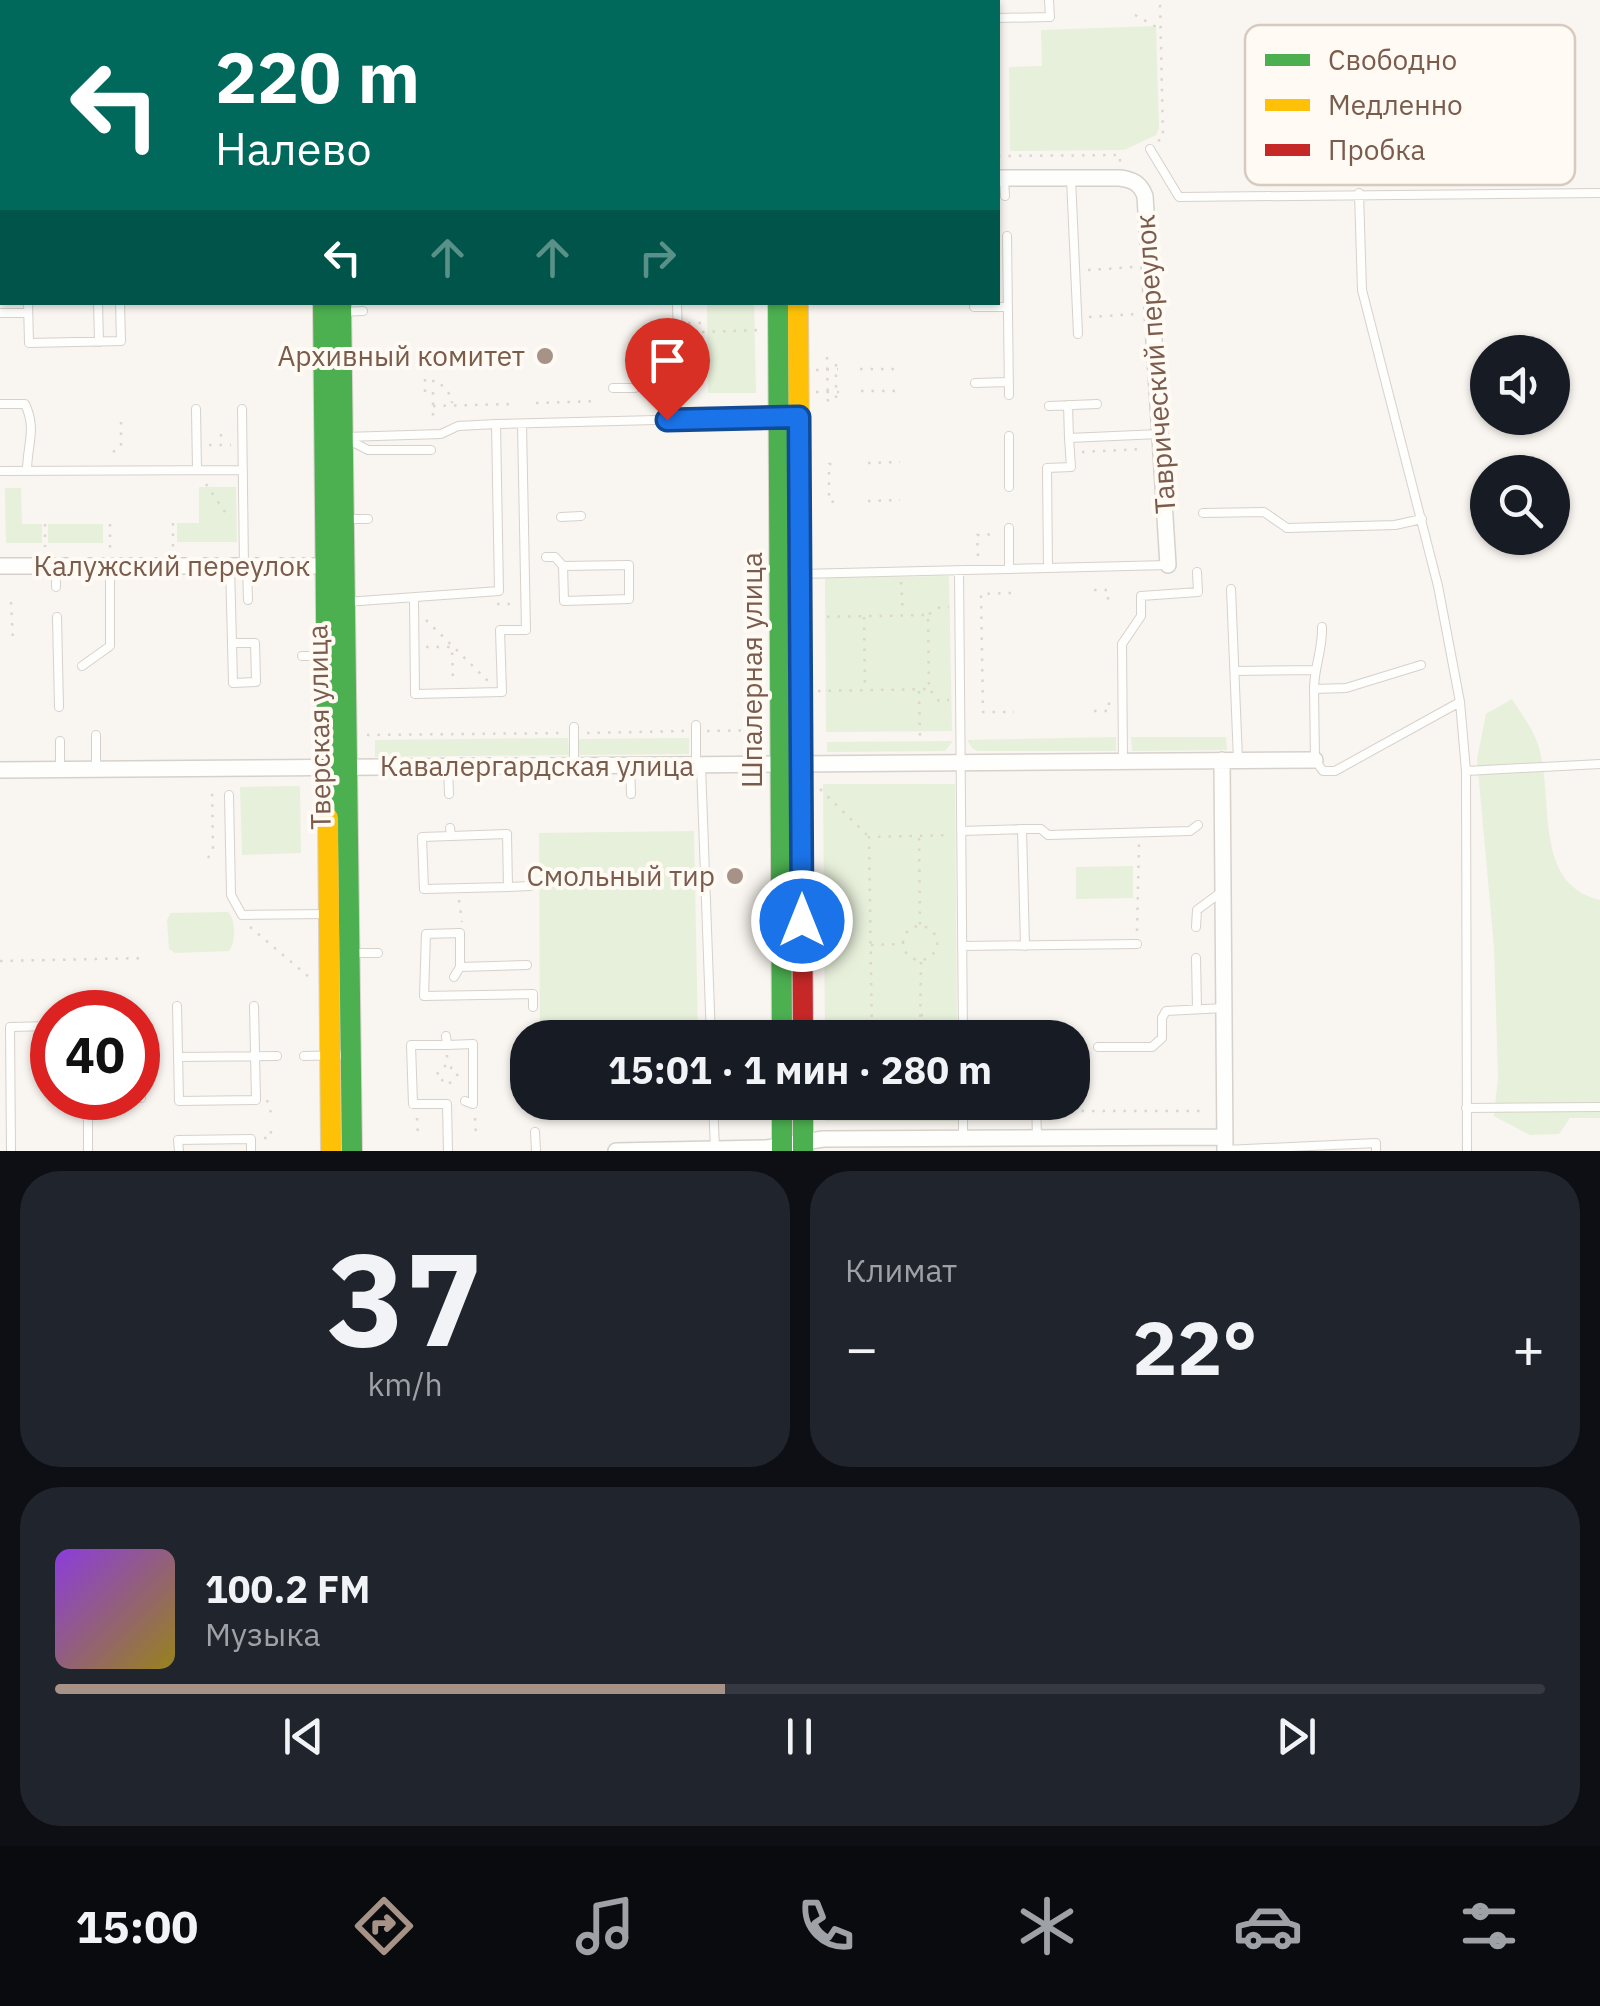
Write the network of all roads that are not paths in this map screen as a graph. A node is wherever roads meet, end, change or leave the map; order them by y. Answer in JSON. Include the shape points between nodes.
{"nodes":[{"id":1,"x":1050,"y":0,"type":"edge"},
{"id":2,"x":1000,"y":18,"type":"edge"},
{"id":3,"x":1150,"y":149,"type":"road end"},
{"id":4,"x":1001,"y":178,"type":"edge"},
{"id":5,"x":1071,"y":178,"type":"junction"},
{"id":6,"x":1359,"y":193,"type":"junction"},
{"id":7,"x":1600,"y":193,"type":"edge"},
{"id":8,"x":1005,"y":196,"type":"dead end"},
{"id":9,"x":1006,"y":236,"type":"dead end"},
{"id":10,"x":98,"y":305,"type":"edge"},
{"id":11,"x":120,"y":305,"type":"edge"},
{"id":12,"x":678,"y":305,"type":"edge"},
{"id":13,"x":778,"y":305,"type":"edge"},
{"id":14,"x":798,"y":305,"type":"edge"},
{"id":15,"x":332,"y":307,"type":"edge"},
{"id":16,"x":974,"y":307,"type":"dead end"},
{"id":17,"x":1007,"y":307,"type":"junction"},
{"id":18,"x":28,"y":308,"type":"edge"},
{"id":19,"x":364,"y":311,"type":"dead end"},
{"id":20,"x":0,"y":313,"type":"edge"},
{"id":21,"x":1078,"y":334,"type":"dead end"},
{"id":22,"x":99,"y":342,"type":"junction"},
{"id":23,"x":975,"y":382,"type":"dead end"},
{"id":24,"x":1008,"y":382,"type":"junction"},
{"id":25,"x":613,"y":388,"type":"dead end"},
{"id":26,"x":1009,"y":395,"type":"dead end"},
{"id":27,"x":0,"y":404,"type":"edge"},
{"id":28,"x":1097,"y":404,"type":"dead end"},
{"id":29,"x":1049,"y":406,"type":"dead end"},
{"id":30,"x":1068,"y":406,"type":"junction"},
{"id":31,"x":196,"y":408,"type":"dead end"},
{"id":32,"x":242,"y":409,"type":"dead end"},
{"id":33,"x":788,"y":417,"type":"junction"},
{"id":34,"x":496,"y":424,"type":"junction"},
{"id":35,"x":522,"y":424,"type":"junction"},
{"id":36,"x":1009,"y":436,"type":"dead end"},
{"id":37,"x":334,"y":437,"type":"junction"},
{"id":38,"x":1069,"y":438,"type":"junction"},
{"id":39,"x":1154,"y":441,"type":"junction"},
{"id":40,"x":432,"y":450,"type":"dead end"},
{"id":41,"x":197,"y":470,"type":"junction"},
{"id":42,"x":243,"y":470,"type":"junction"},
{"id":43,"x":27,"y":471,"type":"junction"},
{"id":44,"x":0,"y":472,"type":"edge"},
{"id":45,"x":1009,"y":486,"type":"dead end"},
{"id":46,"x":1203,"y":513,"type":"dead end"},
{"id":47,"x":581,"y":516,"type":"dead end"},
{"id":48,"x":561,"y":517,"type":"dead end"},
{"id":49,"x":344,"y":519,"type":"junction"},
{"id":50,"x":368,"y":519,"type":"dead end"},
{"id":51,"x":1422,"y":519,"type":"junction"},
{"id":52,"x":1009,"y":531,"type":"road end"},
{"id":53,"x":546,"y":557,"type":"dead end"},
{"id":54,"x":1168,"y":564,"type":"joint"},
{"id":55,"x":0,"y":566,"type":"edge"},
{"id":56,"x":110,"y":566,"type":"junction"},
{"id":57,"x":241,"y":566,"type":"junction"},
{"id":58,"x":335,"y":566,"type":"junction"},
{"id":59,"x":563,"y":566,"type":"junction"},
{"id":60,"x":1048,"y":568,"type":"junction"},
{"id":61,"x":1009,"y":569,"type":"junction"},
{"id":62,"x":959,"y":571,"type":"junction"},
{"id":63,"x":1197,"y":572,"type":"dead end"},
{"id":64,"x":800,"y":574,"type":"junction"},
{"id":65,"x":1232,"y":589,"type":"dead end"},
{"id":66,"x":248,"y":600,"type":"dead end"},
{"id":67,"x":336,"y":603,"type":"junction"},
{"id":68,"x":414,"y":604,"type":"junction"},
{"id":69,"x":57,"y":617,"type":"dead end"},
{"id":70,"x":1322,"y":627,"type":"dead end"},
{"id":71,"x":232,"y":643,"type":"junction"},
{"id":72,"x":302,"y":656,"type":"dead end"},
{"id":73,"x":336,"y":656,"type":"junction"},
{"id":74,"x":1421,"y":665,"type":"dead end"},
{"id":75,"x":82,"y":666,"type":"dead end"},
{"id":76,"x":1314,"y":670,"type":"junction"},
{"id":77,"x":1236,"y":671,"type":"junction"},
{"id":78,"x":1314,"y":689,"type":"junction"},
{"id":79,"x":1460,"y":702,"type":"junction"},
{"id":80,"x":59,"y":707,"type":"dead end"},
{"id":81,"x":696,"y":726,"type":"dead end"},
{"id":82,"x":574,"y":728,"type":"dead end"},
{"id":83,"x":96,"y":735,"type":"dead end"},
{"id":84,"x":60,"y":741,"type":"dead end"},
{"id":85,"x":1230,"y":760,"type":"junction"},
{"id":86,"x":1315,"y":760,"type":"junction"},
{"id":87,"x":1123,"y":761,"type":"junction"},
{"id":88,"x":960,"y":763,"type":"junction"},
{"id":89,"x":1600,"y":764,"type":"edge"},
{"id":90,"x":698,"y":765,"type":"junction"},
{"id":91,"x":791,"y":765,"type":"junction"},
{"id":92,"x":338,"y":766,"type":"junction"},
{"id":93,"x":448,"y":766,"type":"junction"},
{"id":94,"x":574,"y":766,"type":"junction"},
{"id":95,"x":630,"y":766,"type":"junction"},
{"id":96,"x":60,"y":769,"type":"junction"},
{"id":97,"x":96,"y":769,"type":"junction"},
{"id":98,"x":0,"y":770,"type":"edge"},
{"id":99,"x":1466,"y":771,"type":"junction"},
{"id":100,"x":450,"y":794,"type":"dead end"},
{"id":101,"x":630,"y":794,"type":"dead end"},
{"id":102,"x":229,"y":795,"type":"dead end"},
{"id":103,"x":1198,"y":825,"type":"dead end"},
{"id":104,"x":1022,"y":829,"type":"junction"},
{"id":105,"x":961,"y":833,"type":"junction"},
{"id":106,"x":530,"y":886,"type":"dead end"},
{"id":107,"x":508,"y":887,"type":"junction"},
{"id":108,"x":1224,"y":890,"type":"junction"},
{"id":109,"x":339,"y":913,"type":"junction"},
{"id":110,"x":1196,"y":927,"type":"dead end"},
{"id":111,"x":1136,"y":944,"type":"road end"},
{"id":112,"x":962,"y":946,"type":"junction"},
{"id":113,"x":1025,"y":946,"type":"junction"},
{"id":114,"x":378,"y":953,"type":"dead end"},
{"id":115,"x":340,"y":954,"type":"junction"},
{"id":116,"x":1196,"y":958,"type":"dead end"},
{"id":117,"x":527,"y":965,"type":"dead end"},
{"id":118,"x":460,"y":966,"type":"junction"},
{"id":119,"x":454,"y":977,"type":"dead end"},
{"id":120,"x":446,"y":995,"type":"junction"},
{"id":121,"x":177,"y":1006,"type":"dead end"},
{"id":122,"x":254,"y":1006,"type":"dead end"},
{"id":123,"x":533,"y":1006,"type":"dead end"},
{"id":124,"x":446,"y":1008,"type":"dead end"},
{"id":125,"x":1197,"y":1008,"type":"junction"},
{"id":126,"x":1224,"y":1008,"type":"junction"},
{"id":127,"x":1151,"y":1011,"type":"dead end"},
{"id":128,"x":1166,"y":1011,"type":"junction"},
{"id":129,"x":710,"y":1020,"type":"edge"},
{"id":130,"x":783,"y":1020,"type":"edge"},
{"id":131,"x":801,"y":1020,"type":"edge"},
{"id":132,"x":963,"y":1020,"type":"edge"},
{"id":133,"x":30,"y":1027,"type":"edge"},
{"id":134,"x":1098,"y":1048,"type":"dead end"},
{"id":135,"x":340,"y":1055,"type":"junction"},
{"id":136,"x":255,"y":1056,"type":"junction"},
{"id":137,"x":277,"y":1056,"type":"dead end"},
{"id":138,"x":304,"y":1056,"type":"dead end"},
{"id":139,"x":178,"y":1057,"type":"junction"},
{"id":140,"x":447,"y":1104,"type":"junction"},
{"id":141,"x":1600,"y":1106,"type":"edge"},
{"id":142,"x":1466,"y":1108,"type":"junction"},
{"id":143,"x":88,"y":1120,"type":"edge"},
{"id":144,"x":714,"y":1120,"type":"edge"},
{"id":145,"x":786,"y":1120,"type":"edge"},
{"id":146,"x":799,"y":1120,"type":"edge"},
{"id":147,"x":963,"y":1120,"type":"edge"},
{"id":148,"x":1036,"y":1120,"type":"edge"},
{"id":149,"x":535,"y":1132,"type":"dead end"},
{"id":150,"x":964,"y":1138,"type":"junction"},
{"id":151,"x":1037,"y":1138,"type":"junction"},
{"id":152,"x":1225,"y":1146,"type":"edge"},
{"id":153,"x":793,"y":1147,"type":"edge"},
{"id":154,"x":715,"y":1149,"type":"edge"},
{"id":155,"x":11,"y":1151,"type":"edge"},
{"id":156,"x":88,"y":1151,"type":"edge"},
{"id":157,"x":178,"y":1151,"type":"edge"},
{"id":158,"x":251,"y":1151,"type":"edge"},
{"id":159,"x":331,"y":1151,"type":"edge"},
{"id":160,"x":352,"y":1151,"type":"edge"},
{"id":161,"x":448,"y":1151,"type":"edge"},
{"id":162,"x":536,"y":1151,"type":"edge"},
{"id":163,"x":616,"y":1151,"type":"edge"},
{"id":164,"x":1376,"y":1151,"type":"edge"},
{"id":165,"x":1467,"y":1151,"type":"edge"}],
"edges":[{"from":1,"to":2,"type":"lane","via":[[1050,17]]},
{"from":3,"to":6,"type":"lane","via":[[1179,197]]},
{"from":4,"to":5,"type":"street"},
{"from":4,"to":8,"type":"lane"},
{"from":5,"to":21,"type":"lane"},
{"from":5,"to":39,"type":"street","name":"Таврический переулок","via":[[1132,180],[1145,196]]},
{"from":6,"to":7,"type":"lane"},
{"from":6,"to":51,"type":"lane","via":[[1362,290]]},
{"from":9,"to":17,"type":"lane"},
{"from":10,"to":22,"type":"lane"},
{"from":11,"to":22,"type":"lane","via":[[121,341]]},
{"from":12,"to":25,"type":"lane","via":[[679,380]]},
{"from":13,"to":33,"type":"street","name":"Шпалерная улица"},
{"from":14,"to":33,"type":"street","name":"Шпалерная улица"},
{"from":15,"to":19,"type":"lane"},
{"from":15,"to":37,"type":"street","name":"Тверская улица"},
{"from":16,"to":17,"type":"lane"},
{"from":17,"to":24,"type":"lane"},
{"from":18,"to":20,"type":"lane"},
{"from":18,"to":22,"type":"lane","via":[[29,343]]},
{"from":23,"to":24,"type":"lane"},
{"from":24,"to":26,"type":"lane"},
{"from":27,"to":43,"type":"lane","via":[[25,404],[32,418]]},
{"from":28,"to":30,"type":"lane"},
{"from":29,"to":30,"type":"lane"},
{"from":30,"to":38,"type":"lane"},
{"from":31,"to":41,"type":"lane"},
{"from":32,"to":42,"type":"lane"},
{"from":33,"to":35,"type":"lane"},
{"from":33,"to":64,"type":"street","name":"Шпалерная улица"},
{"from":33,"to":91,"type":"street","name":"Шпалерная улица"},
{"from":34,"to":35,"type":"lane"},
{"from":34,"to":37,"type":"lane","via":[[434,434]]},
{"from":34,"to":68,"type":"lane","via":[[498,591]]},
{"from":35,"to":68,"type":"lane","via":[[526,630],[500,630],[502,692],[415,694]]},
{"from":36,"to":45,"type":"lane"},
{"from":37,"to":40,"type":"lane","via":[[368,450]]},
{"from":37,"to":49,"type":"street","name":"Тверская улица"},
{"from":37,"to":58,"type":"street","name":"Тверская улица"},
{"from":38,"to":39,"type":"lane"},
{"from":38,"to":60,"type":"lane","via":[[1071,467],[1047,468]]},
{"from":39,"to":54,"type":"street","name":"Таврический переулок"},
{"from":41,"to":42,"type":"lane"},
{"from":41,"to":43,"type":"lane"},
{"from":42,"to":57,"type":"lane"},
{"from":43,"to":44,"type":"lane"},
{"from":46,"to":51,"type":"lane","via":[[1264,512],[1287,528]]},
{"from":47,"to":48,"type":"lane"},
{"from":49,"to":50,"type":"lane"},
{"from":49,"to":58,"type":"street","name":"Тверская улица"},
{"from":51,"to":79,"type":"lane"},
{"from":52,"to":61,"type":"lane"},
{"from":53,"to":59,"type":"lane"},
{"from":54,"to":60,"type":"lane"},
{"from":55,"to":56,"type":"street","name":"Калужский переулок"},
{"from":56,"to":57,"type":"street","name":"Калужский переулок"},
{"from":56,"to":75,"type":"lane","via":[[110,646]]},
{"from":57,"to":58,"type":"street","name":"Калужский переулок"},
{"from":57,"to":66,"type":"lane"},
{"from":57,"to":71,"type":"lane"},
{"from":58,"to":67,"type":"street","name":"Тверская улица"},
{"from":59,"to":59,"type":"lane","via":[[629,565],[629,599],[564,600]]},
{"from":60,"to":61,"type":"lane"},
{"from":61,"to":62,"type":"lane"},
{"from":62,"to":64,"type":"lane"},
{"from":62,"to":88,"type":"lane"},
{"from":63,"to":87,"type":"lane","via":[[1198,592],[1141,596],[1142,616],[1122,644]]},
{"from":64,"to":91,"type":"street","name":"Шпалерная улица"},
{"from":65,"to":77,"type":"lane"},
{"from":67,"to":68,"type":"lane"},
{"from":67,"to":73,"type":"street","name":"Тверская улица"},
{"from":69,"to":80,"type":"lane"},
{"from":70,"to":76,"type":"lane"},
{"from":71,"to":71,"type":"lane","via":[[255,642],[256,682],[233,683]]},
{"from":72,"to":73,"type":"lane"},
{"from":73,"to":92,"type":"street","name":"Тверская улица"},
{"from":74,"to":78,"type":"lane","via":[[1346,688]]},
{"from":76,"to":77,"type":"lane"},
{"from":76,"to":78,"type":"lane"},
{"from":77,"to":85,"type":"lane"},
{"from":78,"to":86,"type":"lane"},
{"from":79,"to":86,"type":"lane","via":[[1335,771],[1323,771]]},
{"from":79,"to":99,"type":"lane"},
{"from":81,"to":90,"type":"lane"},
{"from":82,"to":94,"type":"lane"},
{"from":83,"to":97,"type":"lane"},
{"from":84,"to":96,"type":"lane"},
{"from":85,"to":86,"type":"street","name":"Кавалергардская улица"},
{"from":85,"to":87,"type":"street","name":"Кавалергардская улица"},
{"from":85,"to":108,"type":"street"},
{"from":87,"to":88,"type":"street","name":"Кавалергардская улица"},
{"from":88,"to":91,"type":"street","name":"Кавалергардская улица"},
{"from":88,"to":105,"type":"lane"},
{"from":89,"to":99,"type":"lane"},
{"from":90,"to":91,"type":"street","name":"Кавалергардская улица"},
{"from":90,"to":95,"type":"street","name":"Кавалергардская улица"},
{"from":90,"to":129,"type":"lane"},
{"from":91,"to":130,"type":"street","name":"Шпалерная улица"},
{"from":91,"to":131,"type":"street","name":"Шпалерная улица"},
{"from":92,"to":93,"type":"street","name":"Кавалергардская улица"},
{"from":92,"to":97,"type":"street","name":"Кавалергардская улица"},
{"from":92,"to":109,"type":"street","name":"Тверская улица"},
{"from":93,"to":94,"type":"street","name":"Кавалергардская улица"},
{"from":93,"to":100,"type":"lane"},
{"from":94,"to":95,"type":"street","name":"Кавалергардская улица"},
{"from":95,"to":101,"type":"lane"},
{"from":96,"to":97,"type":"street","name":"Кавалергардская улица"},
{"from":96,"to":98,"type":"street","name":"Кавалергардская улица"},
{"from":99,"to":142,"type":"lane"},
{"from":102,"to":109,"type":"lane","via":[[232,894],[242,915]]},
{"from":103,"to":104,"type":"lane","via":[[1190,831],[1048,835]]},
{"from":104,"to":105,"type":"lane"},
{"from":104,"to":113,"type":"lane"},
{"from":105,"to":112,"type":"lane"},
{"from":106,"to":107,"type":"lane"},
{"from":107,"to":107,"type":"lane","via":[[507,834],[422,837],[424,890]]},
{"from":108,"to":110,"type":"lane","via":[[1197,910]]},
{"from":108,"to":126,"type":"street"},
{"from":109,"to":115,"type":"street","name":"Тверская улица"},
{"from":111,"to":113,"type":"lane"},
{"from":112,"to":113,"type":"lane"},
{"from":112,"to":132,"type":"lane"},
{"from":114,"to":115,"type":"lane"},
{"from":115,"to":135,"type":"street","name":"Тверская улица"},
{"from":116,"to":125,"type":"lane"},
{"from":117,"to":118,"type":"lane"},
{"from":118,"to":119,"type":"lane"},
{"from":118,"to":120,"type":"lane","via":[[460,933],[426,934],[420,952],[424,996]]},
{"from":120,"to":123,"type":"lane","via":[[533,994]]},
{"from":120,"to":124,"type":"lane"},
{"from":121,"to":139,"type":"lane"},
{"from":122,"to":136,"type":"lane"},
{"from":125,"to":126,"type":"lane"},
{"from":125,"to":128,"type":"lane"},
{"from":126,"to":152,"type":"street"},
{"from":127,"to":128,"type":"lane"},
{"from":128,"to":134,"type":"lane","via":[[1159,1044]]},
{"from":133,"to":155,"type":"lane","via":[[10,1027]]},
{"from":135,"to":138,"type":"lane"},
{"from":135,"to":159,"type":"street","name":"Тверская улица"},
{"from":135,"to":160,"type":"street","name":"Тверская улица"},
{"from":136,"to":137,"type":"lane"},
{"from":136,"to":139,"type":"lane"},
{"from":136,"to":139,"type":"lane","via":[[256,1100],[179,1102]]},
{"from":140,"to":140,"type":"lane","via":[[474,1104],[473,1044],[411,1046],[412,1104]]},
{"from":140,"to":161,"type":"lane"},
{"from":141,"to":142,"type":"lane"},
{"from":142,"to":165,"type":"lane"},
{"from":143,"to":156,"type":"lane"},
{"from":144,"to":154,"type":"lane"},
{"from":145,"to":153,"type":"street"},
{"from":146,"to":153,"type":"street"},
{"from":147,"to":150,"type":"lane"},
{"from":148,"to":151,"type":"lane"},
{"from":149,"to":162,"type":"lane"},
{"from":150,"to":151,"type":"street"},
{"from":150,"to":153,"type":"street","via":[[823,1138]]},
{"from":151,"to":152,"type":"street"},
{"from":152,"to":164,"type":"lane","via":[[1376,1143]]},
{"from":153,"to":154,"type":"street"},
{"from":154,"to":163,"type":"street"},
{"from":157,"to":158,"type":"lane","via":[[178,1140],[251,1139]]}]}
